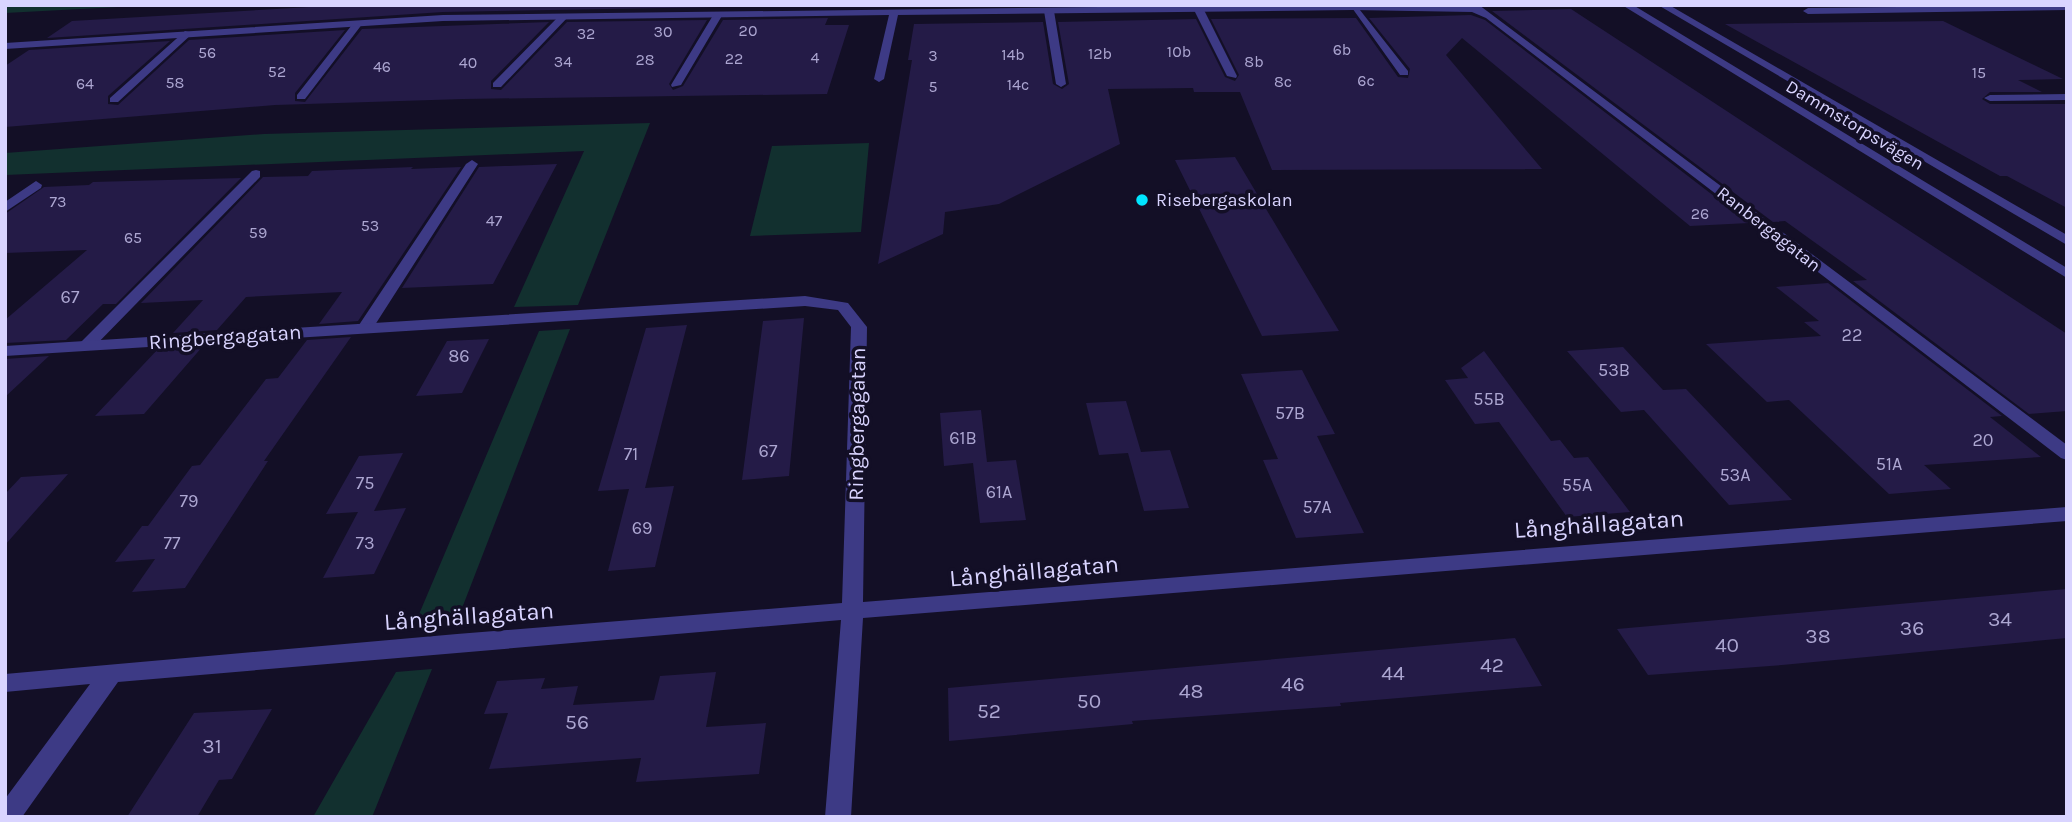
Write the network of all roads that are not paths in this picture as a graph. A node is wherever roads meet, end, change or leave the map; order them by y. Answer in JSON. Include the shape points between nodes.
{"nodes":[{"id":1,"x":1626,"y":5,"type":"edge"},
{"id":2,"x":1662,"y":5,"type":"edge"},
{"id":3,"x":1353,"y":7,"type":"junction"},
{"id":4,"x":1474,"y":7,"type":"edge"},
{"id":5,"x":2067,"y":7,"type":"edge"},
{"id":6,"x":1198,"y":8,"type":"junction"},
{"id":7,"x":1049,"y":11,"type":"junction"},
{"id":8,"x":1808,"y":11,"type":"dead end"},
{"id":9,"x":894,"y":12,"type":"junction"},
{"id":10,"x":718,"y":14,"type":"junction"},
{"id":11,"x":563,"y":17,"type":"junction"},
{"id":12,"x":358,"y":23,"type":"junction"},
{"id":13,"x":188,"y":33,"type":"junction"},
{"id":14,"x":6,"y":46,"type":"edge"},
{"id":15,"x":1404,"y":73,"type":"dead end"},
{"id":16,"x":1232,"y":76,"type":"dead end"},
{"id":17,"x":879,"y":79,"type":"dead end"},
{"id":18,"x":1061,"y":84,"type":"dead end"},
{"id":19,"x":497,"y":85,"type":"dead end"},
{"id":20,"x":676,"y":85,"type":"dead end"},
{"id":21,"x":301,"y":97,"type":"dead end"},
{"id":22,"x":2067,"y":97,"type":"edge"},
{"id":23,"x":1990,"y":98,"type":"dead end"},
{"id":24,"x":114,"y":100,"type":"dead end"},
{"id":25,"x":472,"y":163,"type":"dead end"},
{"id":26,"x":256,"y":174,"type":"dead end"},
{"id":27,"x":36,"y":185,"type":"dead end"},
{"id":28,"x":5,"y":208,"type":"edge"},
{"id":29,"x":2067,"y":241,"type":"edge"},
{"id":30,"x":2067,"y":274,"type":"edge"},
{"id":31,"x":365,"y":328,"type":"junction"},
{"id":32,"x":85,"y":347,"type":"junction"},
{"id":33,"x":5,"y":351,"type":"edge"},
{"id":34,"x":2067,"y":454,"type":"edge"},
{"id":35,"x":2064,"y":517,"type":"edge"},
{"id":36,"x":852,"y":613,"type":"junction"},
{"id":37,"x":112,"y":672,"type":"junction"},
{"id":38,"x":5,"y":683,"type":"edge"},
{"id":39,"x":7,"y":817,"type":"edge"},
{"id":40,"x":838,"y":817,"type":"edge"}],
"edges":[{"from":1,"to":30,"type":"street","name":"Dammstorpsvägen"},
{"from":2,"to":29,"type":"street","name":"Dammstorpsvägen"},
{"from":3,"to":4,"type":"street"},
{"from":3,"to":6,"type":"street"},
{"from":3,"to":15,"type":"street"},
{"from":4,"to":34,"type":"street","name":"Ranbergagatan"},
{"from":5,"to":8,"type":"street"},
{"from":6,"to":7,"type":"street"},
{"from":6,"to":16,"type":"street"},
{"from":7,"to":9,"type":"street"},
{"from":7,"to":18,"type":"street"},
{"from":9,"to":10,"type":"street"},
{"from":9,"to":17,"type":"street"},
{"from":10,"to":11,"type":"street"},
{"from":10,"to":20,"type":"street"},
{"from":11,"to":12,"type":"street"},
{"from":11,"to":19,"type":"street"},
{"from":12,"to":13,"type":"street"},
{"from":12,"to":21,"type":"street"},
{"from":13,"to":14,"type":"street"},
{"from":13,"to":24,"type":"street"},
{"from":22,"to":23,"type":"street"},
{"from":25,"to":31,"type":"street"},
{"from":26,"to":32,"type":"street"},
{"from":27,"to":28,"type":"street"},
{"from":31,"to":32,"type":"street","name":"Ringbergagatan"},
{"from":31,"to":36,"type":"street","name":"Ringbergagatan","via":[[805,301],[843,306],[859,327]]},
{"from":32,"to":33,"type":"street","name":"Ringbergagatan"},
{"from":35,"to":36,"type":"street","name":"Långhällagatan"},
{"from":36,"to":37,"type":"street","name":"Långhällagatan"},
{"from":36,"to":40,"type":"street","name":"Ringbergagatan"},
{"from":37,"to":38,"type":"street","name":"Långhällagatan"},
{"from":37,"to":39,"type":"street"}]}
